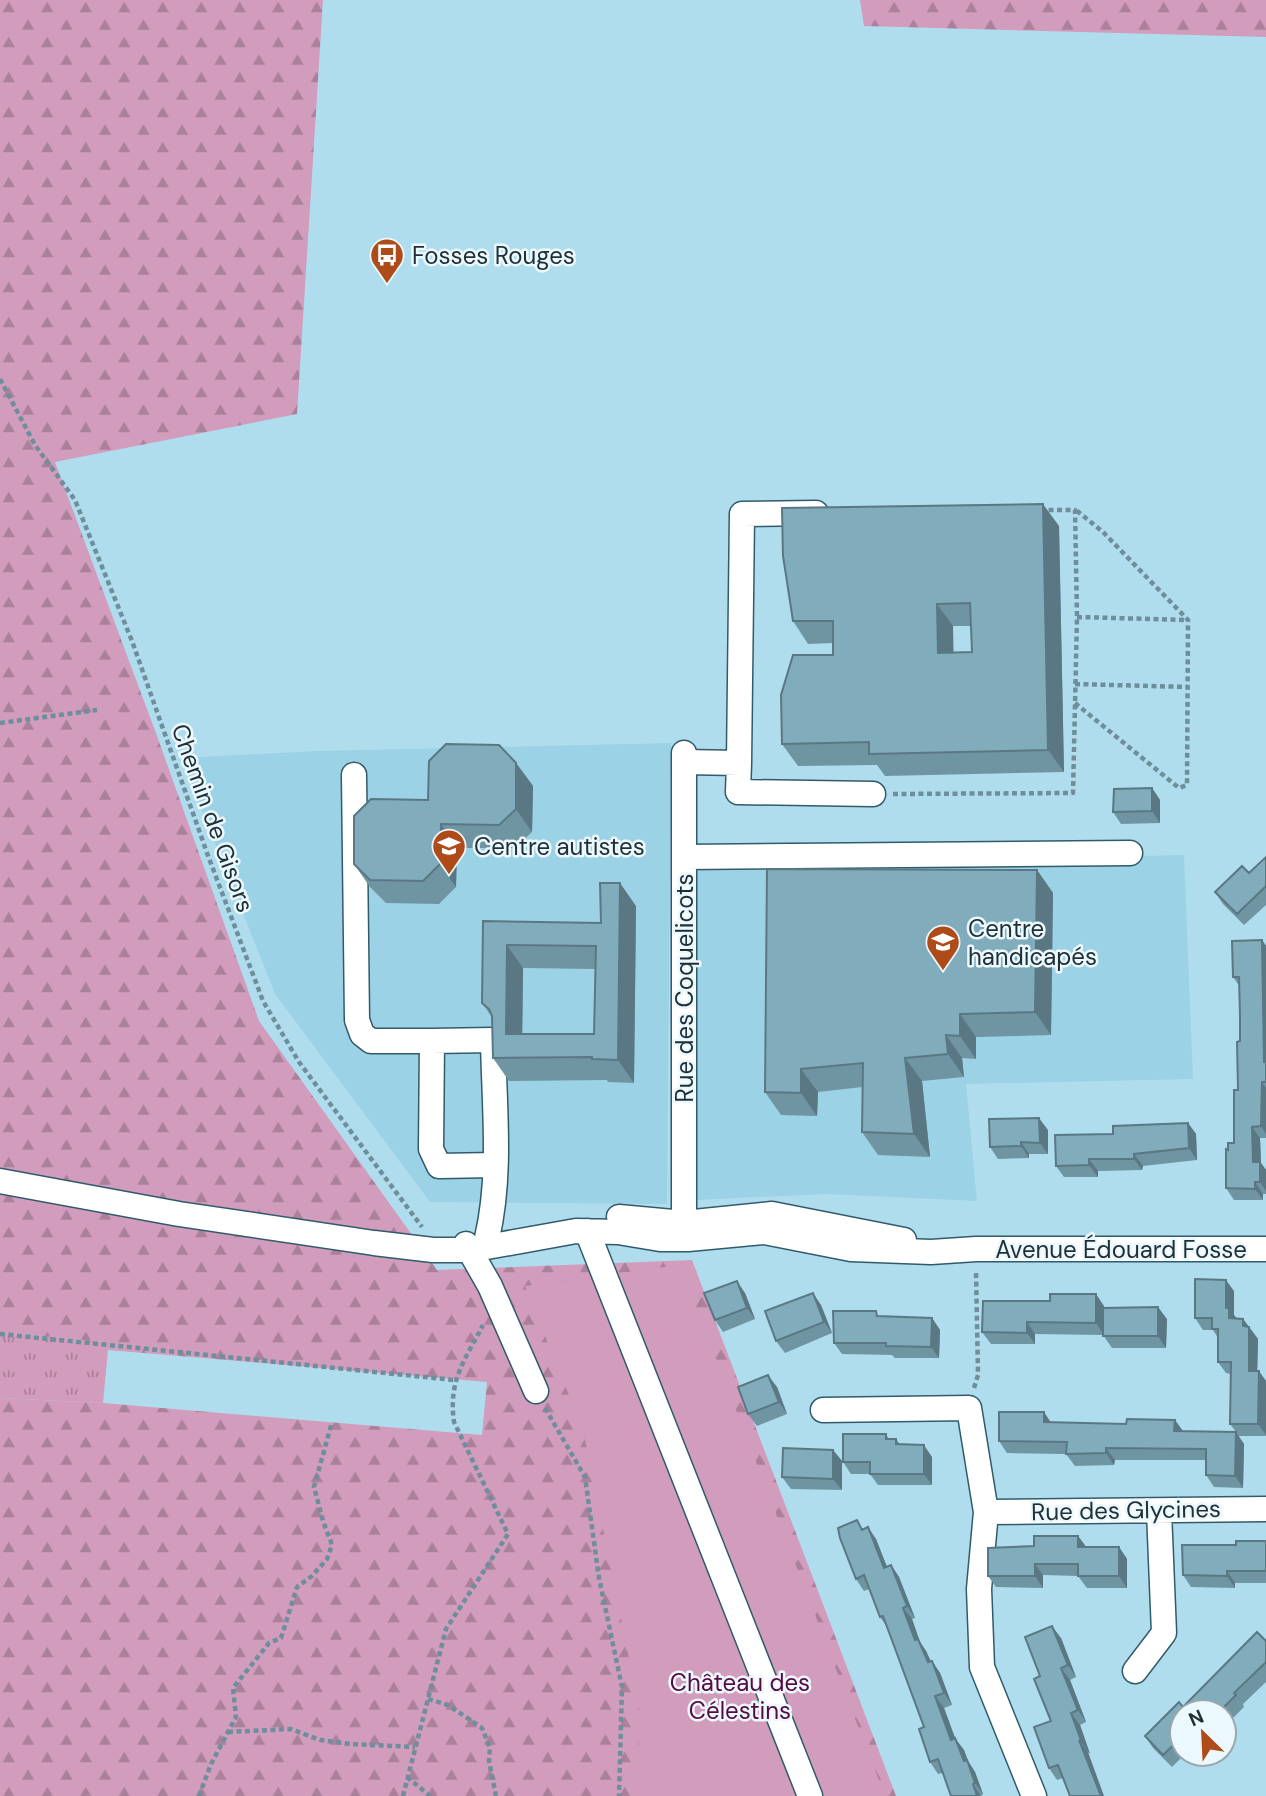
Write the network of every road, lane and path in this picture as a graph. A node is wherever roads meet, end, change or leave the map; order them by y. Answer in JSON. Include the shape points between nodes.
{"nodes":[{"id":1,"x":0,"y":379,"type":"edge"},
{"id":2,"x":1035,"y":510,"type":"edge"},
{"id":3,"x":1075,"y":510,"type":"junction"},
{"id":4,"x":836,"y":512,"type":"edge"},
{"id":5,"x":1077,"y":617,"type":"junction"},
{"id":6,"x":1188,"y":620,"type":"junction"},
{"id":7,"x":1075,"y":684,"type":"junction"},
{"id":8,"x":1188,"y":687,"type":"junction"},
{"id":9,"x":1075,"y":703,"type":"junction"},
{"id":10,"x":97,"y":710,"type":"dead end"},
{"id":11,"x":0,"y":723,"type":"edge"},
{"id":12,"x":739,"y":763,"type":"junction"},
{"id":13,"x":354,"y":775,"type":"dead end"},
{"id":14,"x":873,"y":794,"type":"joint"},
{"id":15,"x":1130,"y":853,"type":"dead end"},
{"id":16,"x":684,"y":857,"type":"junction"},
{"id":17,"x":432,"y":1041,"type":"junction"},
{"id":18,"x":495,"y":1165,"type":"junction"},
{"id":19,"x":0,"y":1181,"type":"edge"},
{"id":20,"x":635,"y":1226,"type":"junction"},
{"id":21,"x":587,"y":1231,"type":"junction"},
{"id":22,"x":684,"y":1231,"type":"junction"},
{"id":23,"x":474,"y":1244,"type":"junction"},
{"id":24,"x":435,"y":1245,"type":"junction"},
{"id":25,"x":404,"y":1247,"type":"junction"},
{"id":26,"x":976,"y":1249,"type":"junction"},
{"id":27,"x":1266,"y":1250,"type":"edge"},
{"id":28,"x":490,"y":1286,"type":"junction"},
{"id":29,"x":0,"y":1334,"type":"edge"},
{"id":30,"x":454,"y":1380,"type":"junction"},
{"id":31,"x":536,"y":1391,"type":"joint"},
{"id":32,"x":969,"y":1408,"type":"junction"},
{"id":33,"x":823,"y":1410,"type":"dead end"},
{"id":34,"x":332,"y":1422,"type":"dead end"},
{"id":35,"x":1266,"y":1509,"type":"edge"},
{"id":36,"x":1159,"y":1511,"type":"junction"},
{"id":37,"x":986,"y":1512,"type":"junction"},
{"id":38,"x":1135,"y":1671,"type":"dead end"},
{"id":39,"x":428,"y":1699,"type":"junction"},
{"id":40,"x":229,"y":1732,"type":"junction"},
{"id":41,"x":415,"y":1747,"type":"junction"},
{"id":42,"x":407,"y":1777,"type":"junction"},
{"id":43,"x":199,"y":1796,"type":"edge"},
{"id":44,"x":403,"y":1796,"type":"edge"},
{"id":45,"x":430,"y":1796,"type":"edge"},
{"id":46,"x":496,"y":1796,"type":"edge"},
{"id":47,"x":619,"y":1796,"type":"edge"},
{"id":48,"x":810,"y":1796,"type":"edge"},
{"id":49,"x":1034,"y":1796,"type":"edge"}],
"edges":[{"from":1,"to":24,"type":"path","name":"Chemin de Gisors","via":[[35,445],[75,500],[132,641],[263,1001],[299,1062]]},
{"from":2,"to":3,"type":"path"},
{"from":3,"to":5,"type":"path"},
{"from":3,"to":6,"type":"path","via":[[1103,531]]},
{"from":4,"to":12,"type":"street","via":[[742,514]]},
{"from":5,"to":6,"type":"path"},
{"from":5,"to":7,"type":"path"},
{"from":6,"to":8,"type":"path"},
{"from":7,"to":8,"type":"path"},
{"from":7,"to":9,"type":"path"},
{"from":8,"to":9,"type":"path","via":[[1187,785],[1179,788]]},
{"from":9,"to":14,"type":"path","via":[[1073,793]]},
{"from":10,"to":11,"type":"path"},
{"from":12,"to":14,"type":"street","via":[[738,792]]},
{"from":12,"to":16,"type":"street","name":"Rue des Coquelicots","via":[[684,757]]},
{"from":13,"to":17,"type":"street","via":[[357,1020],[362,1034],[372,1041]]},
{"from":15,"to":16,"type":"street"},
{"from":16,"to":22,"type":"street","name":"Rue des Coquelicots"},
{"from":17,"to":18,"type":"street","via":[[432,1149],[439,1166]]},
{"from":17,"to":18,"type":"street","via":[[493,1040]]},
{"from":18,"to":23,"type":"street","via":[[494,1209]]},
{"from":19,"to":25,"type":"street","name":"Avenue Édouard Fosse","via":[[179,1214]]},
{"from":20,"to":21,"type":"street","name":"Avenue Édouard Fosse"},
{"from":20,"to":22,"type":"street","name":"Avenue Édouard Fosse"},
{"from":20,"to":23,"type":"street","name":"Avenue Édouard Fosse","via":[[589,1216]]},
{"from":21,"to":23,"type":"street","name":"Avenue Édouard Fosse"},
{"from":21,"to":48,"type":"street"},
{"from":22,"to":26,"type":"street","name":"Avenue Édouard Fosse","via":[[772,1214]]},
{"from":23,"to":24,"type":"street","name":"Avenue Édouard Fosse"},
{"from":23,"to":25,"type":"street","name":"Avenue Édouard Fosse","via":[[433,1250]]},
{"from":23,"to":28,"type":"street"},
{"from":24,"to":25,"type":"street","name":"Avenue Édouard Fosse"},
{"from":26,"to":27,"type":"street","name":"Avenue Édouard Fosse"},
{"from":26,"to":32,"type":"path","via":[[978,1375]]},
{"from":28,"to":30,"type":"path","via":[[486,1320]]},
{"from":28,"to":31,"type":"street"},
{"from":29,"to":30,"type":"path"},
{"from":30,"to":39,"type":"path","via":[[454,1422],[508,1534],[446,1629]]},
{"from":31,"to":47,"type":"path","via":[[585,1477],[599,1578],[622,1687]]},
{"from":32,"to":33,"type":"street"},
{"from":32,"to":37,"type":"street"},
{"from":34,"to":40,"type":"path","via":[[314,1487],[332,1545],[327,1559],[297,1587],[281,1638],[269,1643],[233,1688],[236,1717]]},
{"from":35,"to":36,"type":"street","name":"Rue des Glycines"},
{"from":36,"to":37,"type":"street","name":"Rue des Glycines"},
{"from":36,"to":38,"type":"street","via":[[1164,1633]]},
{"from":37,"to":49,"type":"street","via":[[979,1589],[982,1667]]},
{"from":39,"to":41,"type":"path"},
{"from":39,"to":46,"type":"path","via":[[448,1705],[482,1728],[490,1748]]},
{"from":40,"to":41,"type":"path","via":[[291,1729],[320,1740]]},
{"from":40,"to":43,"type":"path"},
{"from":41,"to":42,"type":"path"},
{"from":42,"to":44,"type":"path"},
{"from":42,"to":45,"type":"path"}]}
